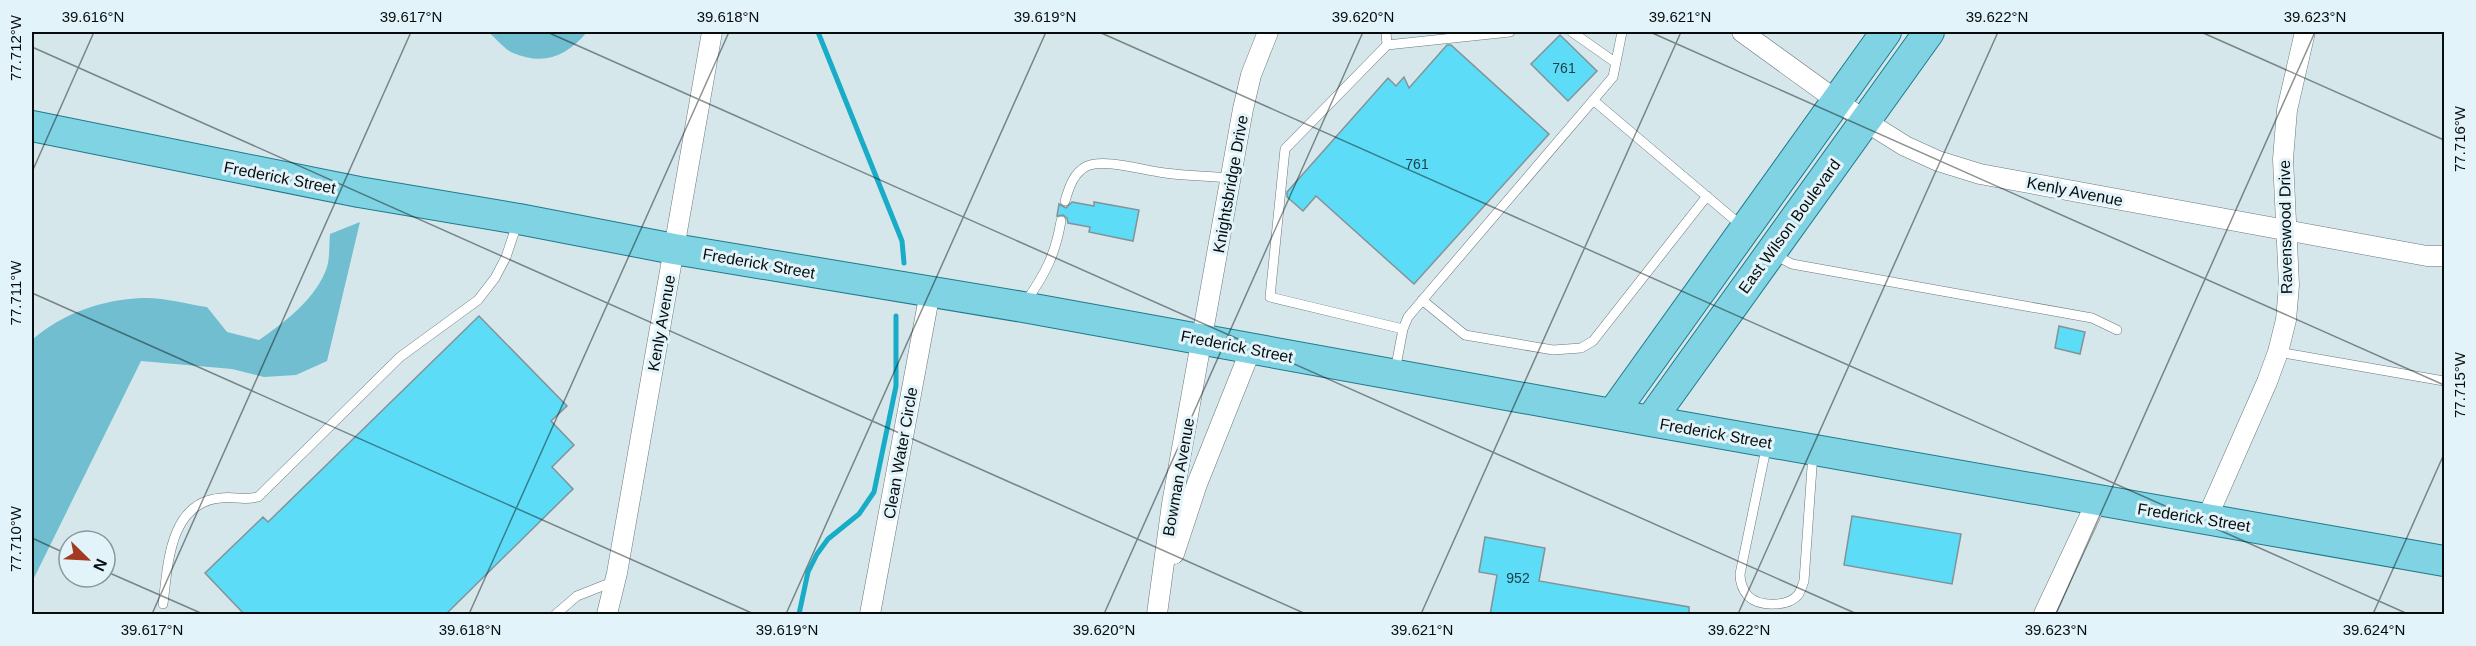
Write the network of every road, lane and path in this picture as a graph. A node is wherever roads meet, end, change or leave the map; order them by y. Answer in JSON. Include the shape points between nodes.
{"nodes":[{"id":1,"x":712,"y":32,"type":"edge"},
{"id":2,"x":1268,"y":32,"type":"edge"},
{"id":3,"x":1386,"y":32,"type":"edge"},
{"id":4,"x":1510,"y":32,"type":"edge"},
{"id":5,"x":1572,"y":32,"type":"edge"},
{"id":6,"x":1622,"y":32,"type":"edge"},
{"id":7,"x":1742,"y":32,"type":"edge"},
{"id":8,"x":1886,"y":32,"type":"edge"},
{"id":9,"x":1929,"y":32,"type":"edge"},
{"id":10,"x":2305,"y":32,"type":"edge"},
{"id":11,"x":1387,"y":45,"type":"junction"},
{"id":12,"x":1616,"y":63,"type":"junction"},
{"id":13,"x":1593,"y":100,"type":"junction"},
{"id":14,"x":1838,"y":100,"type":"junction"},
{"id":15,"x":1865,"y":121,"type":"junction"},
{"id":16,"x":32,"y":126,"type":"edge"},
{"id":17,"x":1231,"y":178,"type":"junction"},
{"id":18,"x":1707,"y":196,"type":"junction"},
{"id":19,"x":1065,"y":201,"type":"dead end"},
{"id":20,"x":519,"y":219,"type":"junction"},
{"id":21,"x":1061,"y":221,"type":"dead end"},
{"id":22,"x":1745,"y":229,"type":"junction"},
{"id":23,"x":2287,"y":231,"type":"junction"},
{"id":24,"x":675,"y":249,"type":"junction"},
{"id":25,"x":1771,"y":252,"type":"junction"},
{"id":26,"x":2445,"y":256,"type":"edge"},
{"id":27,"x":930,"y":292,"type":"junction"},
{"id":28,"x":1422,"y":300,"type":"junction"},
{"id":29,"x":1023,"y":307,"type":"junction"},
{"id":30,"x":1403,"y":329,"type":"junction"},
{"id":31,"x":2117,"y":330,"type":"dead end"},
{"id":32,"x":1710,"y":337,"type":"junction"},
{"id":33,"x":1202,"y":339,"type":"junction"},
{"id":34,"x":1251,"y":349,"type":"junction"},
{"id":35,"x":2278,"y":352,"type":"junction"},
{"id":36,"x":1395,"y":375,"type":"junction"},
{"id":37,"x":2445,"y":381,"type":"edge"},
{"id":38,"x":1613,"y":413,"type":"junction"},
{"id":39,"x":1650,"y":421,"type":"junction"},
{"id":40,"x":1768,"y":442,"type":"junction"},
{"id":41,"x":1813,"y":450,"type":"junction"},
{"id":42,"x":2097,"y":501,"type":"junction"},
{"id":43,"x":2207,"y":518,"type":"junction"},
{"id":44,"x":2445,"y":561,"type":"edge"},
{"id":45,"x":615,"y":581,"type":"junction"},
{"id":46,"x":163,"y":604,"type":"dead end"},
{"id":47,"x":1157,"y":610,"type":"edge"},
{"id":48,"x":556,"y":615,"type":"edge"},
{"id":49,"x":607,"y":615,"type":"edge"},
{"id":50,"x":870,"y":615,"type":"edge"},
{"id":51,"x":2044,"y":615,"type":"edge"}],
"edges":[{"from":1,"to":24,"type":"street","name":"Kenly Avenue"},
{"from":2,"to":17,"type":"street","name":"Knightsbridge Drive","via":[[1251,75]]},
{"from":3,"to":11,"type":"lane"},
{"from":4,"to":11,"type":"lane"},
{"from":5,"to":12,"type":"lane"},
{"from":6,"to":12,"type":"lane"},
{"from":7,"to":14,"type":"street","name":"Kenly Avenue"},
{"from":8,"to":14,"type":"main road","name":"East Wilson Boulevard"},
{"from":9,"to":15,"type":"main road","name":"East Wilson Boulevard"},
{"from":10,"to":23,"type":"street","name":"Ravenswood Drive","via":[[2287,110],[2283,159]]},
{"from":11,"to":30,"type":"lane","via":[[1285,148],[1270,297]]},
{"from":12,"to":13,"type":"lane","via":[[1613,77]]},
{"from":13,"to":18,"type":"lane"},
{"from":13,"to":28,"type":"lane"},
{"from":14,"to":15,"type":"street","name":"Kenly Avenue"},
{"from":14,"to":22,"type":"main road","name":"East Wilson Boulevard"},
{"from":15,"to":23,"type":"street","name":"Kenly Avenue","via":[[1905,146],[1980,174]]},
{"from":15,"to":25,"type":"main road","name":"East Wilson Boulevard"},
{"from":16,"to":20,"type":"main road","name":"Frederick Street","via":[[359,192]]},
{"from":17,"to":19,"type":"lane","via":[[1089,165],[1079,171]]},
{"from":17,"to":33,"type":"street","name":"Knightsbridge Drive"},
{"from":18,"to":22,"type":"lane"},
{"from":18,"to":28,"type":"lane","via":[[1593,341],[1581,348],[1553,350],[1465,335]]},
{"from":20,"to":24,"type":"main road","name":"Frederick Street"},
{"from":20,"to":46,"type":"lane","via":[[507,256],[478,300],[400,357],[258,497],[221,498],[202,503],[188,514],[175,531],[171,545]]},
{"from":21,"to":29,"type":"lane","via":[[1056,251]]},
{"from":22,"to":32,"type":"main road","via":[[1755,246],[1708,312],[1705,326]]},
{"from":22,"to":38,"type":"main road","name":"East Wilson Boulevard"},
{"from":23,"to":26,"type":"street","name":"Kenly Avenue"},
{"from":23,"to":35,"type":"street","name":"Ravenswood Drive","via":[[2289,285]]},
{"from":24,"to":27,"type":"main road","name":"Frederick Street"},
{"from":24,"to":45,"type":"street","name":"Kenly Avenue"},
{"from":25,"to":31,"type":"lane","via":[[1792,264],[2092,318]]},
{"from":25,"to":32,"type":"main road","name":"East Wilson Boulevard"},
{"from":27,"to":29,"type":"main road","name":"Frederick Street"},
{"from":27,"to":50,"type":"street","name":"Clean Water Circle"},
{"from":28,"to":30,"type":"lane"},
{"from":29,"to":33,"type":"main road","name":"Frederick Street"},
{"from":30,"to":36,"type":"lane"},
{"from":32,"to":39,"type":"main road","name":"East Wilson Boulevard"},
{"from":33,"to":34,"type":"main road","name":"Frederick Street"},
{"from":33,"to":47,"type":"street","name":"Bowman Avenue"},
{"from":34,"to":36,"type":"main road","name":"Frederick Street"},
{"from":34,"to":47,"type":"street","via":[[1197,484]]},
{"from":35,"to":37,"type":"lane"},
{"from":35,"to":43,"type":"street","name":"Ravenswood Drive"},
{"from":36,"to":38,"type":"main road","name":"Frederick Street"},
{"from":38,"to":39,"type":"main road","name":"Frederick Street"},
{"from":39,"to":40,"type":"main road","name":"Frederick Street"},
{"from":40,"to":41,"type":"main road","name":"Frederick Street"},
{"from":40,"to":41,"type":"lane","via":[[1740,574],[1741,586],[1750,598],[1764,603],[1791,601],[1800,594]]},
{"from":41,"to":42,"type":"main road","name":"Frederick Street"},
{"from":42,"to":43,"type":"main road","name":"Frederick Street"},
{"from":42,"to":51,"type":"street"},
{"from":43,"to":44,"type":"main road","name":"Frederick Street"},
{"from":45,"to":48,"type":"lane","via":[[577,596]]},
{"from":45,"to":49,"type":"street","name":"Kenly Avenue"}]}
